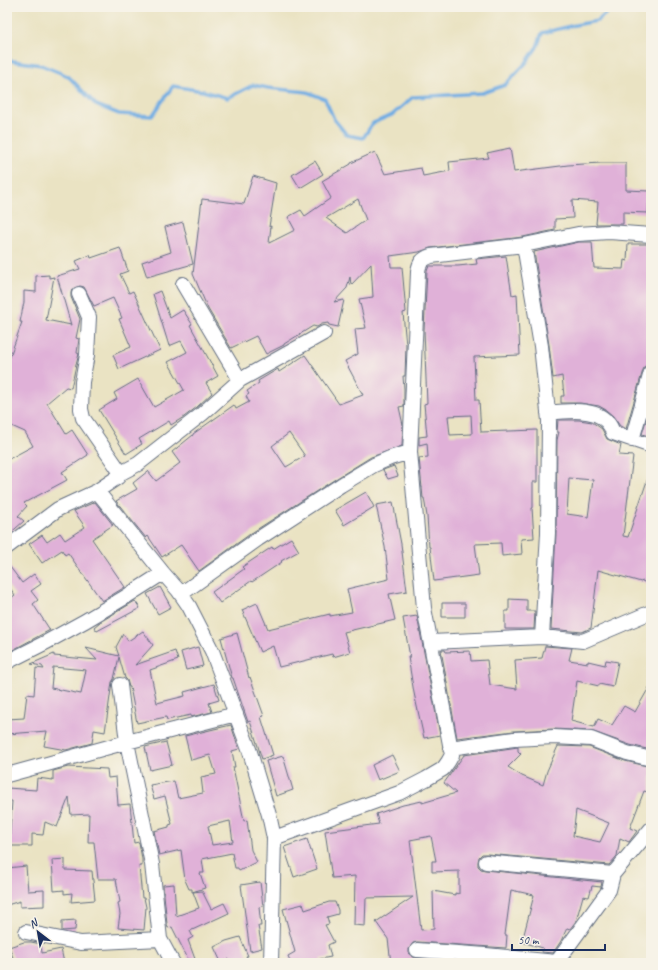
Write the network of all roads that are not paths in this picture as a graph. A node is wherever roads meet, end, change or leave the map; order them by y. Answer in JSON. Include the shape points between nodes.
{"nodes":[{"id":1,"x":651,"y":235,"type":"edge"},
{"id":2,"x":524,"y":245,"type":"junction"},
{"id":3,"x":183,"y":284,"type":"dead end"},
{"id":4,"x":79,"y":294,"type":"dead end"},
{"id":5,"x":324,"y":333,"type":"dead end"},
{"id":6,"x":651,"y":372,"type":"edge"},
{"id":7,"x":240,"y":380,"type":"junction"},
{"id":8,"x":548,"y":413,"type":"junction"},
{"id":9,"x":632,"y":440,"type":"junction"},
{"id":10,"x":651,"y":446,"type":"edge"},
{"id":11,"x":410,"y":452,"type":"junction"},
{"id":12,"x":121,"y":474,"type":"junction"},
{"id":13,"x":97,"y":491,"type":"junction"},
{"id":14,"x":7,"y":546,"type":"edge"},
{"id":15,"x":163,"y":573,"type":"junction"},
{"id":16,"x":181,"y":594,"type":"junction"},
{"id":17,"x":651,"y":612,"type":"edge"},
{"id":18,"x":542,"y":637,"type":"junction"},
{"id":19,"x":431,"y":642,"type":"junction"},
{"id":20,"x":7,"y":662,"type":"edge"},
{"id":21,"x":120,"y":685,"type":"dead end"},
{"id":22,"x":236,"y":714,"type":"junction"},
{"id":23,"x":127,"y":742,"type":"junction"},
{"id":24,"x":450,"y":748,"type":"junction"},
{"id":25,"x":651,"y":759,"type":"edge"},
{"id":26,"x":7,"y":775,"type":"edge"},
{"id":27,"x":651,"y":829,"type":"edge"},
{"id":28,"x":274,"y":838,"type":"junction"},
{"id":29,"x":486,"y":862,"type":"dead end"},
{"id":30,"x":613,"y":874,"type":"junction"},
{"id":31,"x":26,"y":932,"type":"dead end"},
{"id":32,"x":160,"y":939,"type":"junction"},
{"id":33,"x":417,"y":950,"type":"dead end"},
{"id":34,"x":173,"y":963,"type":"edge"},
{"id":35,"x":271,"y":963,"type":"edge"},
{"id":36,"x":556,"y":963,"type":"edge"}],
"edges":[{"from":1,"to":2,"type":"street","via":[[609,232],[578,234]]},
{"from":2,"to":8,"type":"street","via":[[541,346]]},
{"from":2,"to":11,"type":"street","via":[[437,255],[426,257],[420,263]]},
{"from":3,"to":7,"type":"street"},
{"from":4,"to":12,"type":"street","via":[[89,317],[87,355],[82,382],[83,418]]},
{"from":5,"to":7,"type":"street"},
{"from":6,"to":9,"type":"street"},
{"from":7,"to":12,"type":"street","via":[[202,414],[138,464]]},
{"from":8,"to":9,"type":"street","via":[[580,411],[595,414],[607,421],[614,433]]},
{"from":8,"to":18,"type":"street","via":[[548,533]]},
{"from":9,"to":10,"type":"street"},
{"from":11,"to":16,"type":"street","via":[[374,465],[341,485],[258,539]]},
{"from":11,"to":19,"type":"street","via":[[424,608]]},
{"from":12,"to":13,"type":"street"},
{"from":13,"to":14,"type":"street","via":[[58,509]]},
{"from":13,"to":15,"type":"street"},
{"from":15,"to":16,"type":"street"},
{"from":15,"to":20,"type":"street","via":[[129,596]]},
{"from":16,"to":22,"type":"street","via":[[212,650]]},
{"from":17,"to":18,"type":"street","via":[[583,641]]},
{"from":18,"to":19,"type":"street"},
{"from":19,"to":24,"type":"street"},
{"from":21,"to":23,"type":"street"},
{"from":22,"to":23,"type":"street"},
{"from":22,"to":28,"type":"street","via":[[250,752]]},
{"from":23,"to":26,"type":"street"},
{"from":23,"to":32,"type":"street","via":[[152,864]]},
{"from":24,"to":25,"type":"street","via":[[514,739],[591,738],[627,753]]},
{"from":24,"to":28,"type":"street","via":[[452,755],[443,769],[426,779],[398,793]]},
{"from":27,"to":30,"type":"street"},
{"from":28,"to":35,"type":"street"},
{"from":29,"to":30,"type":"street"},
{"from":30,"to":36,"type":"street","via":[[609,890]]},
{"from":31,"to":32,"type":"street","via":[[82,943]]},
{"from":32,"to":34,"type":"street"},
{"from":33,"to":36,"type":"street"}]}
